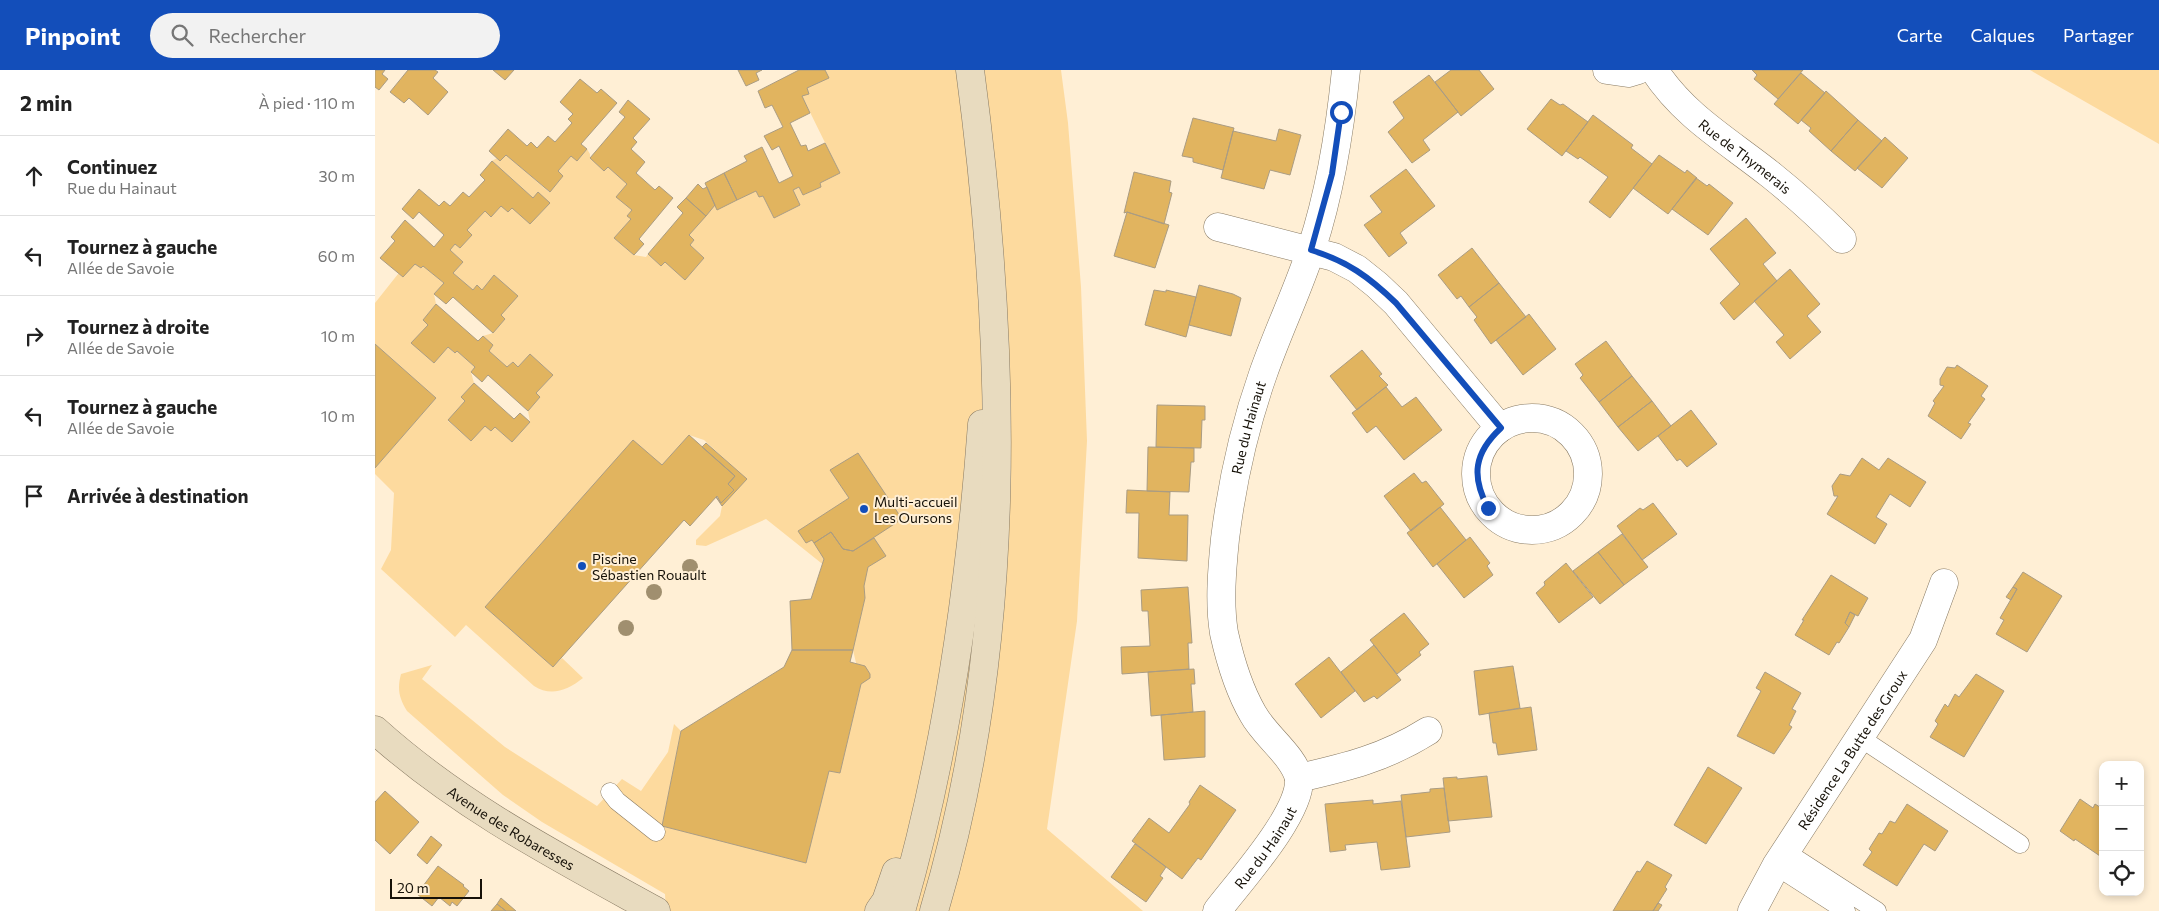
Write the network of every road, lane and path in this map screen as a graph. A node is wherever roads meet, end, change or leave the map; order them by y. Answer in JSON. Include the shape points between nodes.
{"nodes":[{"id":1,"x":970,"y":70,"type":"edge"},
{"id":2,"x":1346,"y":70,"type":"edge"},
{"id":3,"x":1607,"y":70,"type":"edge"},
{"id":4,"x":1638,"y":70,"type":"edge"},
{"id":5,"x":1653,"y":70,"type":"edge"},
{"id":6,"x":1218,"y":227,"type":"dead end"},
{"id":7,"x":1842,"y":239,"type":"dead end"},
{"id":8,"x":1311,"y":250,"type":"junction"},
{"id":9,"x":991,"y":290,"type":"junction"},
{"id":10,"x":1501,"y":428,"type":"junction"},
{"id":11,"x":973,"y":514,"type":"junction"},
{"id":12,"x":1944,"y":583,"type":"dead end"},
{"id":13,"x":375,"y":730,"type":"edge"},
{"id":14,"x":1428,"y":732,"type":"dead end"},
{"id":15,"x":1859,"y":737,"type":"junction"},
{"id":16,"x":1299,"y":778,"type":"junction"},
{"id":17,"x":610,"y":792,"type":"dead end"},
{"id":18,"x":655,"y":832,"type":"dead end"},
{"id":19,"x":2021,"y":844,"type":"dead end"},
{"id":20,"x":1781,"y":859,"type":"junction"},
{"id":21,"x":656,"y":911,"type":"edge"},
{"id":22,"x":879,"y":911,"type":"edge"},
{"id":23,"x":901,"y":911,"type":"edge"},
{"id":24,"x":934,"y":911,"type":"edge"},
{"id":25,"x":1217,"y":911,"type":"edge"},
{"id":26,"x":1752,"y":911,"type":"edge"},
{"id":27,"x":1846,"y":911,"type":"edge"},
{"id":28,"x":1877,"y":911,"type":"edge"}],
"edges":[{"from":1,"to":9,"type":"main road"},
{"from":2,"to":8,"type":"street","name":"Rue du Hainaut","via":[[1332,174]]},
{"from":3,"to":4,"type":"street","via":[[1628,73]]},
{"from":5,"to":7,"type":"street","name":"Rue de Thymerais","via":[[1693,116],[1790,190]]},
{"from":6,"to":8,"type":"street"},
{"from":8,"to":10,"type":"street","via":[[1334,257],[1377,284]]},
{"from":8,"to":16,"type":"street","name":"Rue du Hainaut","via":[[1264,373],[1238,460],[1225,539],[1222,599],[1224,632],[1234,671],[1253,714],[1297,770]]},
{"from":9,"to":11,"type":"main road"},
{"from":9,"to":24,"type":"main road","via":[[998,458],[988,622],[980,701],[963,792]]},
{"from":10,"to":10,"type":"street","via":[[1487,440],[1476,474],[1479,492],[1488,508],[1517,528],[1537,530],[1555,525],[1571,515],[1583,499],[1588,480],[1587,462],[1580,445],[1569,432],[1553,422],[1535,418],[1517,420]]},
{"from":11,"to":22,"type":"main road","via":[[933,725],[898,864],[886,901]]},
{"from":11,"to":23,"type":"main road","via":[[944,734],[919,849]]},
{"from":12,"to":15,"type":"street","name":"Résidence La Butte des Groux","via":[[1923,640]]},
{"from":13,"to":21,"type":"main road","name":"Avenue des Robaresses","via":[[426,773],[481,812]]},
{"from":14,"to":16,"type":"street","via":[[1371,760]]},
{"from":15,"to":19,"type":"lane"},
{"from":15,"to":20,"type":"street","name":"Résidence La Butte des Groux"},
{"from":16,"to":25,"type":"street","name":"Rue du Hainaut","via":[[1300,788],[1276,834]]},
{"from":17,"to":18,"type":"lane"},
{"from":20,"to":26,"type":"street","name":"Résidence La Butte des Groux"},
{"from":20,"to":27,"type":"lane"},
{"from":20,"to":28,"type":"lane"}]}
